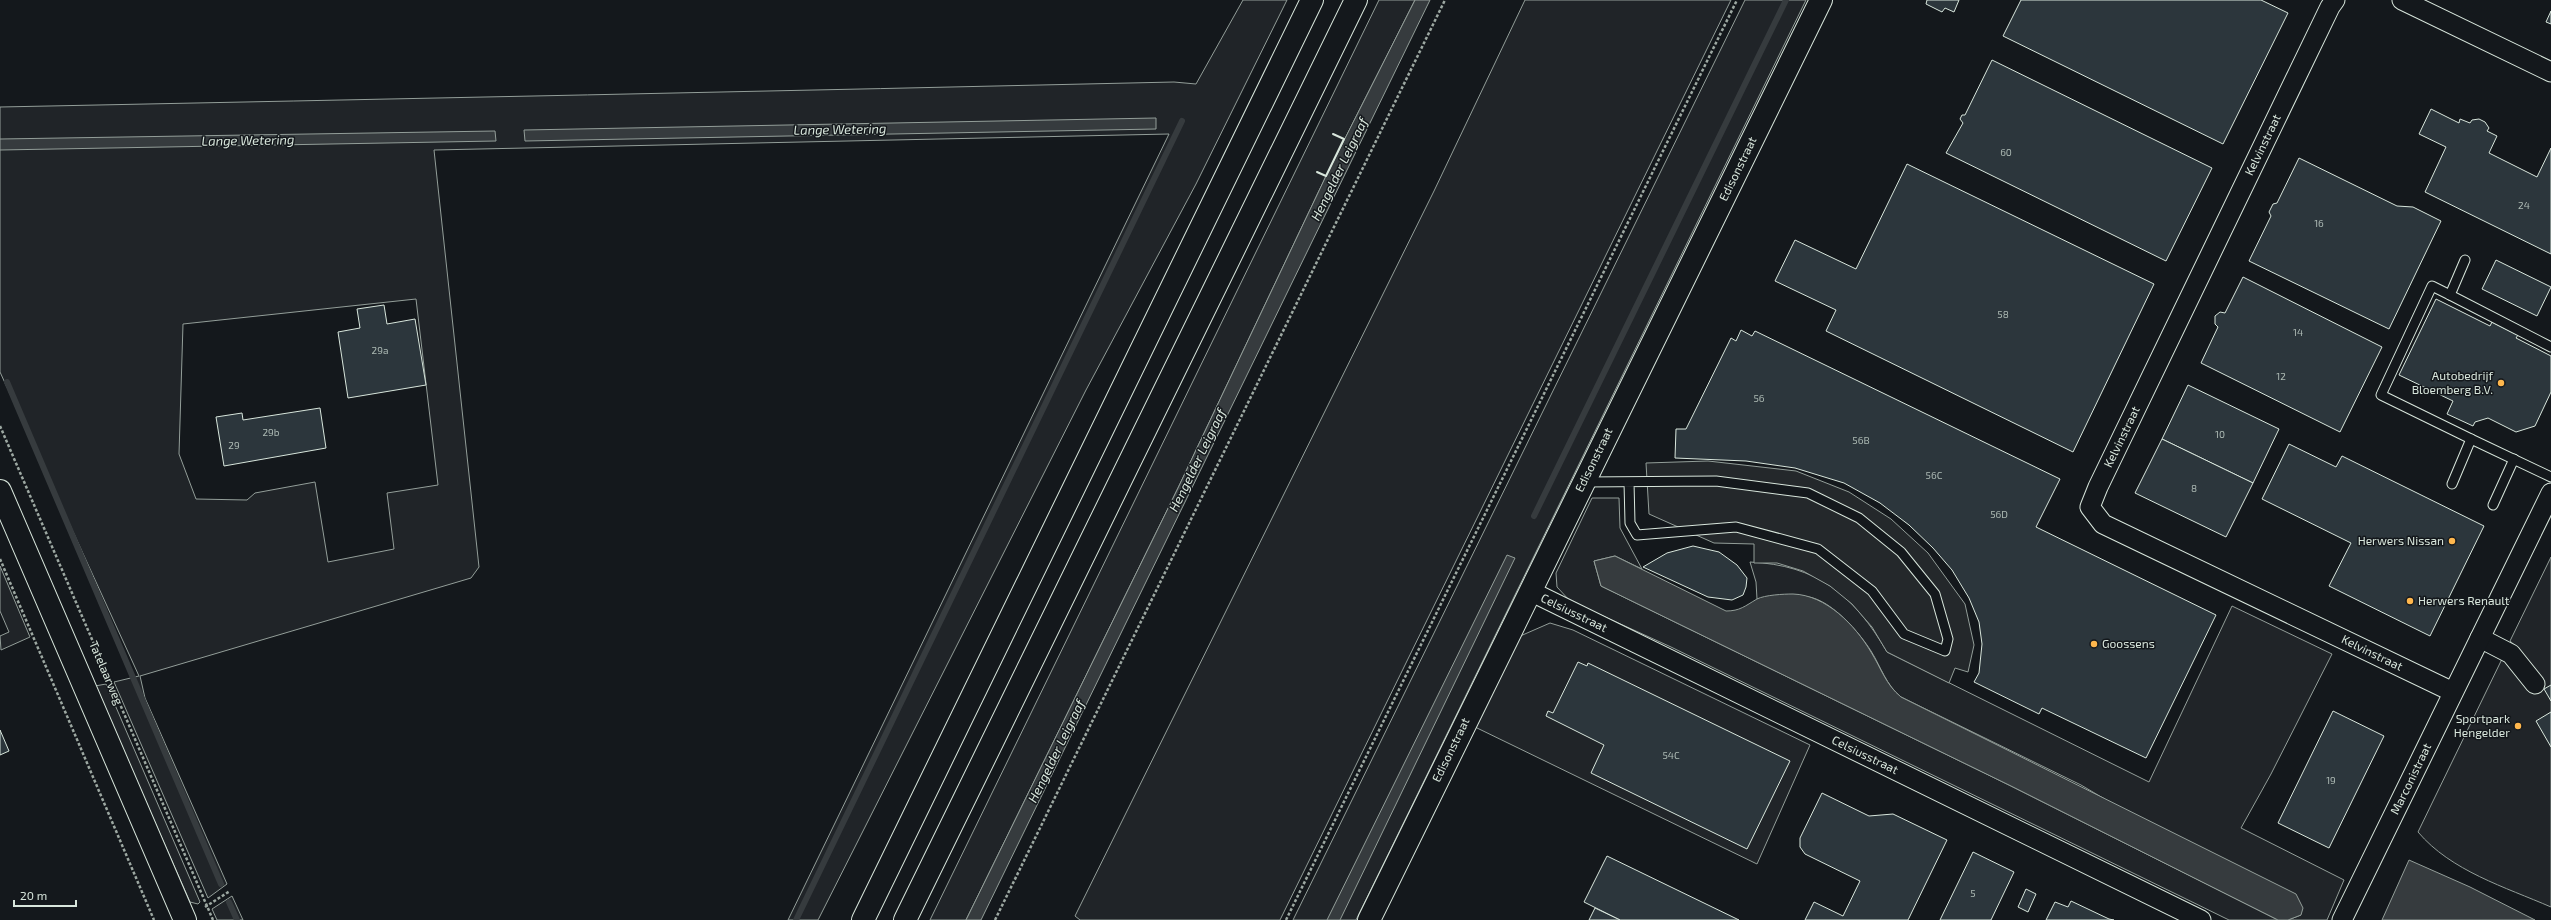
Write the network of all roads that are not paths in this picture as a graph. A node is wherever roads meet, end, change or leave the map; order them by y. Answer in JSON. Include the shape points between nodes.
{"nodes":[{"id":1,"x":1312,"y":0,"type":"edge"},
{"id":2,"x":1356,"y":0,"type":"edge"},
{"id":3,"x":1821,"y":0,"type":"edge"},
{"id":4,"x":2335,"y":0,"type":"edge"},
{"id":5,"x":2402,"y":0,"type":"edge"},
{"id":6,"x":2551,"y":72,"type":"edge"},
{"id":7,"x":2465,"y":260,"type":"dead end"},
{"id":8,"x":2450,"y":295,"type":"junction"},
{"id":9,"x":2551,"y":347,"type":"edge"},
{"id":10,"x":2471,"y":439,"type":"junction"},
{"id":11,"x":2514,"y":459,"type":"junction"},
{"id":12,"x":2551,"y":477,"type":"edge"},
{"id":13,"x":1583,"y":482,"type":"junction"},
{"id":14,"x":1629,"y":482,"type":"junction"},
{"id":15,"x":2452,"y":484,"type":"dead end"},
{"id":16,"x":0,"y":491,"type":"edge"},
{"id":17,"x":2551,"y":493,"type":"edge"},
{"id":18,"x":2493,"y":504,"type":"dead end"},
{"id":19,"x":1530,"y":591,"type":"junction"},
{"id":20,"x":2480,"y":638,"type":"junction"},
{"id":21,"x":2535,"y":684,"type":"dead end"},
{"id":22,"x":2453,"y":692,"type":"junction"},
{"id":23,"x":899,"y":849,"type":"junction"},
{"id":24,"x":185,"y":920,"type":"edge"},
{"id":25,"x":852,"y":920,"type":"edge"},
{"id":26,"x":863,"y":920,"type":"edge"},
{"id":27,"x":905,"y":920,"type":"edge"},
{"id":28,"x":1369,"y":920,"type":"edge"},
{"id":29,"x":2201,"y":920,"type":"edge"},
{"id":30,"x":2342,"y":920,"type":"edge"}],
"edges":[{"from":1,"to":23,"type":"main road"},
{"from":2,"to":27,"type":"main road"},
{"from":3,"to":13,"type":"main road","name":"Edisonstraat"},
{"from":4,"to":22,"type":"street","name":"Kelvinstraat","via":[[2090,507],[2103,524]]},
{"from":5,"to":6,"type":"street"},
{"from":7,"to":8,"type":"lane"},
{"from":8,"to":9,"type":"lane"},
{"from":8,"to":10,"type":"lane","via":[[2432,286],[2381,395]]},
{"from":10,"to":11,"type":"lane"},
{"from":10,"to":15,"type":"lane"},
{"from":11,"to":12,"type":"lane"},
{"from":11,"to":18,"type":"lane"},
{"from":13,"to":14,"type":"lane"},
{"from":13,"to":19,"type":"main road","name":"Edisonstraat"},
{"from":14,"to":14,"type":"lane","via":[[1716,481],[1808,493],[1859,518],[1901,552],[1935,594],[1948,639],[1945,651],[1904,634],[1872,591],[1818,549],[1736,527],[1637,535],[1630,523]]},
{"from":16,"to":24,"type":"main road"},
{"from":17,"to":20,"type":"street","name":"Marconistraat"},
{"from":19,"to":28,"type":"main road","name":"Edisonstraat"},
{"from":19,"to":29,"type":"street","name":"Celsiusstraat"},
{"from":20,"to":21,"type":"street","via":[[2511,654]]},
{"from":20,"to":22,"type":"street","name":"Marconistraat"},
{"from":22,"to":30,"type":"street","name":"Marconistraat"},
{"from":23,"to":25,"type":"main road"},
{"from":23,"to":26,"type":"main road"}]}
